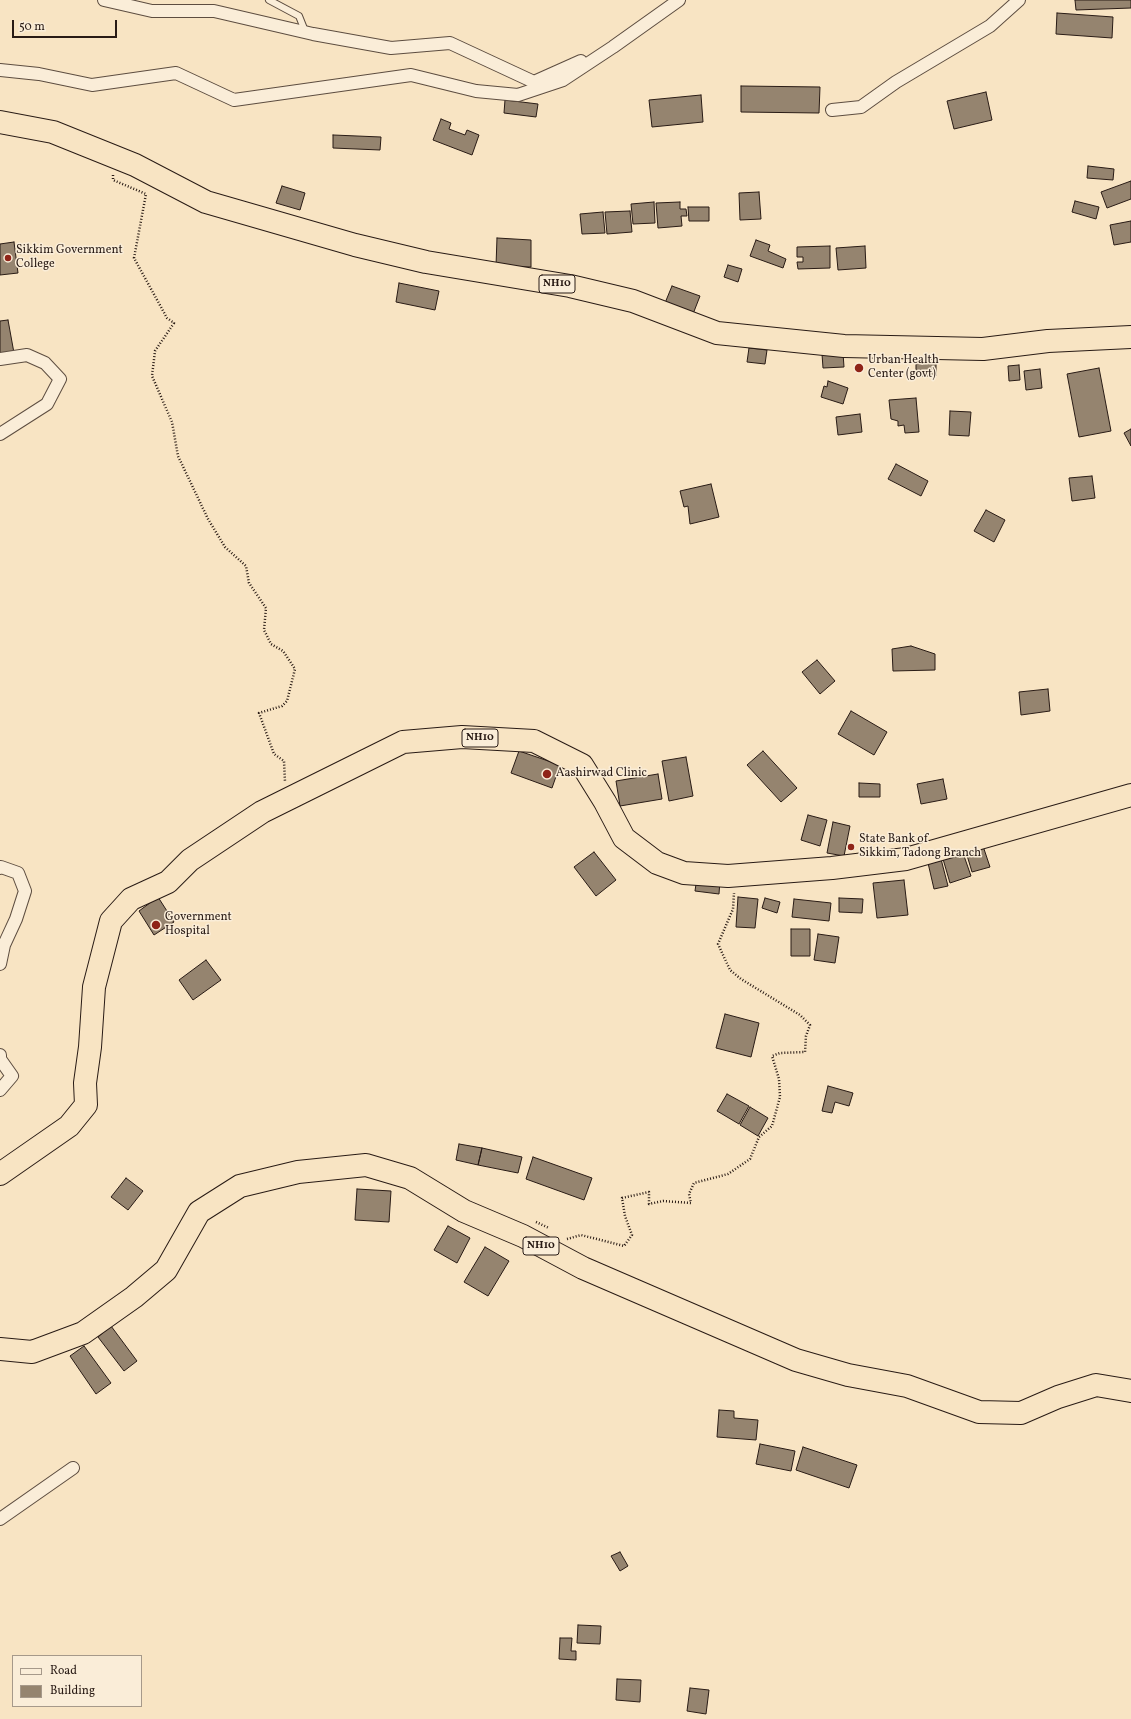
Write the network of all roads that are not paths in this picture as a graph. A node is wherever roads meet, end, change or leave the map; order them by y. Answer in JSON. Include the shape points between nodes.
{"nodes":[{"id":1,"x":104,"y":0,"type":"edge"},
{"id":2,"x":270,"y":0,"type":"edge"},
{"id":3,"x":679,"y":0,"type":"edge"},
{"id":4,"x":1019,"y":0,"type":"edge"},
{"id":5,"x":305,"y":31,"type":"junction"},
{"id":6,"x":613,"y":47,"type":"junction"},
{"id":7,"x":0,"y":70,"type":"edge"},
{"id":8,"x":832,"y":110,"type":"dead end"},
{"id":9,"x":0,"y":122,"type":"edge"},
{"id":10,"x":1131,"y":337,"type":"edge"},
{"id":11,"x":0,"y":359,"type":"edge"},
{"id":12,"x":0,"y":434,"type":"edge"},
{"id":13,"x":1131,"y":795,"type":"edge"},
{"id":14,"x":0,"y":868,"type":"edge"},
{"id":15,"x":0,"y":964,"type":"edge"},
{"id":16,"x":0,"y":1055,"type":"edge"},
{"id":17,"x":0,"y":1090,"type":"edge"},
{"id":18,"x":0,"y":1174,"type":"edge"},
{"id":19,"x":0,"y":1349,"type":"edge"},
{"id":20,"x":1131,"y":1391,"type":"edge"},
{"id":21,"x":72,"y":1468,"type":"dead end"},
{"id":22,"x":0,"y":1519,"type":"edge"}],
"edges":[{"from":1,"to":5,"type":"street","via":[[152,11],[214,10]]},
{"from":2,"to":5,"type":"lane","via":[[299,16]]},
{"from":3,"to":6,"type":"street"},
{"from":4,"to":8,"type":"street","via":[[990,26],[896,82],[861,107]]},
{"from":5,"to":6,"type":"street","via":[[391,48],[450,43],[534,82]]},
{"from":6,"to":7,"type":"street","via":[[563,80],[518,96],[476,91],[410,75],[234,100],[176,73],[92,85],[39,74]]},
{"from":9,"to":10,"type":"highway","number":"NH10","via":[[53,132],[135,164],[206,202],[355,245],[426,262],[570,286],[633,301],[717,333],[844,346],[983,350],[1048,341]]},
{"from":11,"to":12,"type":"street","via":[[27,355],[45,362],[60,379],[47,404]]},
{"from":13,"to":18,"type":"highway","number":"NH10","via":[[906,859],[728,876],[684,873],[657,863],[624,838],[582,765],[534,741],[462,737],[403,742],[262,812],[190,860],[168,882],[131,899],[111,921],[94,987],[85,1083],[86,1105],[70,1126]]},
{"from":14,"to":15,"type":"street","via":[[18,873],[25,891],[4,945]]},
{"from":16,"to":17,"type":"street","via":[[12,1076]]},
{"from":19,"to":20,"type":"highway","number":"NH10","via":[[32,1352],[83,1333],[134,1297],[166,1270],[199,1212],[240,1186],[298,1172],[366,1165],[410,1178],[464,1211],[523,1236],[583,1268],[796,1360],[907,1386],[979,1412],[1022,1413],[1058,1397],[1096,1385]]},
{"from":21,"to":22,"type":"street"}]}
